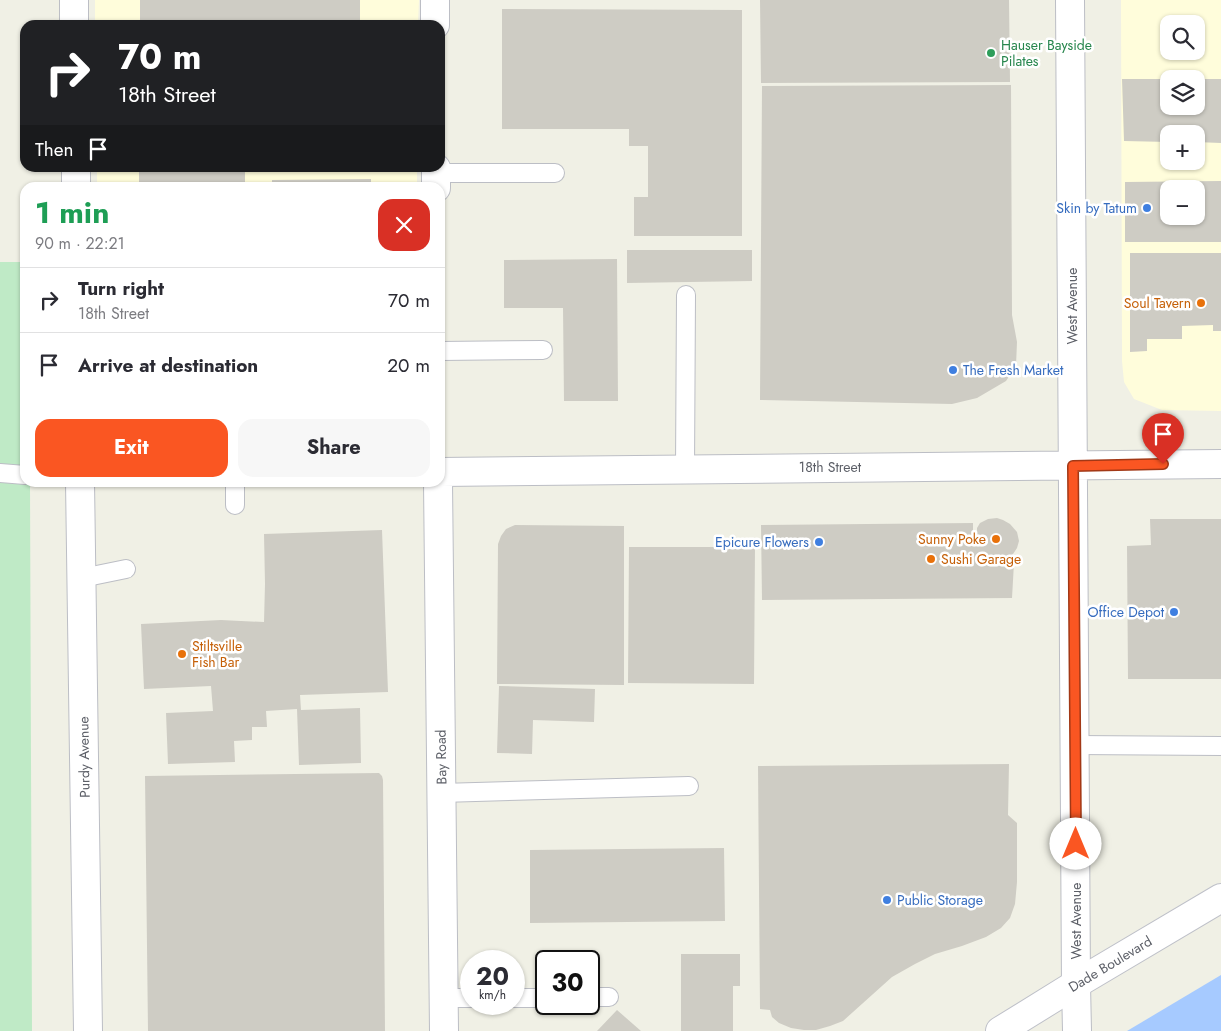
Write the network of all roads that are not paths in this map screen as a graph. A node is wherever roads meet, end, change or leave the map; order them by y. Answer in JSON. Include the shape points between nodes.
{"nodes":[{"id":1,"x":74,"y":0,"type":"edge"},
{"id":2,"x":434,"y":0,"type":"edge"},
{"id":3,"x":1070,"y":0,"type":"edge"},
{"id":4,"x":74,"y":20,"type":"edge"},
{"id":5,"x":435,"y":20,"type":"edge"},
{"id":6,"x":555,"y":173,"type":"dead end"},
{"id":7,"x":436,"y":176,"type":"edge"},
{"id":8,"x":686,"y":295,"type":"dead end"},
{"id":9,"x":543,"y":350,"type":"dead end"},
{"id":10,"x":445,"y":351,"type":"edge"},
{"id":11,"x":1221,"y":464,"type":"edge"},
{"id":12,"x":1073,"y":466,"type":"junction"},
{"id":13,"x":685,"y":468,"type":"junction"},
{"id":14,"x":445,"y":472,"type":"edge"},
{"id":15,"x":0,"y":473,"type":"edge"},
{"id":16,"x":20,"y":475,"type":"edge"},
{"id":17,"x":80,"y":487,"type":"edge"},
{"id":18,"x":235,"y":487,"type":"edge"},
{"id":19,"x":438,"y":487,"type":"edge"},
{"id":20,"x":235,"y":505,"type":"dead end"},
{"id":21,"x":126,"y":569,"type":"dead end"},
{"id":22,"x":82,"y":578,"type":"junction"},
{"id":23,"x":1075,"y":745,"type":"junction"},
{"id":24,"x":1221,"y":746,"type":"edge"},
{"id":25,"x":689,"y":786,"type":"dead end"},
{"id":26,"x":441,"y":793,"type":"junction"},
{"id":27,"x":1221,"y":898,"type":"edge"},
{"id":28,"x":1076,"y":984,"type":"junction"},
{"id":29,"x":600,"y":997,"type":"edge"},
{"id":30,"x":609,"y":997,"type":"dead end"},
{"id":31,"x":443,"y":998,"type":"junction"},
{"id":32,"x":460,"y":998,"type":"edge"},
{"id":33,"x":88,"y":1031,"type":"edge"},
{"id":34,"x":444,"y":1031,"type":"edge"},
{"id":35,"x":1000,"y":1031,"type":"edge"},
{"id":36,"x":1078,"y":1031,"type":"edge"}],
"edges":[{"from":1,"to":4,"type":"street"},
{"from":2,"to":5,"type":"street"},
{"from":3,"to":12,"type":"street","name":"West Avenue"},
{"from":6,"to":7,"type":"lane"},
{"from":8,"to":13,"type":"lane"},
{"from":9,"to":10,"type":"lane"},
{"from":11,"to":12,"type":"street","name":"18th Street"},
{"from":12,"to":13,"type":"street","name":"18th Street"},
{"from":12,"to":23,"type":"street","name":"West Avenue"},
{"from":13,"to":14,"type":"street","name":"18th Street"},
{"from":15,"to":16,"type":"lane"},
{"from":17,"to":22,"type":"street","name":"Purdy Avenue"},
{"from":18,"to":20,"type":"lane"},
{"from":19,"to":26,"type":"street","name":"Bay Road"},
{"from":21,"to":22,"type":"lane"},
{"from":22,"to":33,"type":"street","name":"Purdy Avenue"},
{"from":23,"to":24,"type":"lane"},
{"from":23,"to":28,"type":"street","name":"West Avenue"},
{"from":25,"to":26,"type":"lane"},
{"from":26,"to":31,"type":"street","name":"Bay Road"},
{"from":27,"to":28,"type":"street","name":"Dade Boulevard"},
{"from":28,"to":35,"type":"street","name":"Dade Boulevard"},
{"from":28,"to":36,"type":"street","name":"West Avenue"},
{"from":29,"to":30,"type":"lane"},
{"from":31,"to":32,"type":"lane"},
{"from":31,"to":34,"type":"street","name":"Bay Road"}]}
